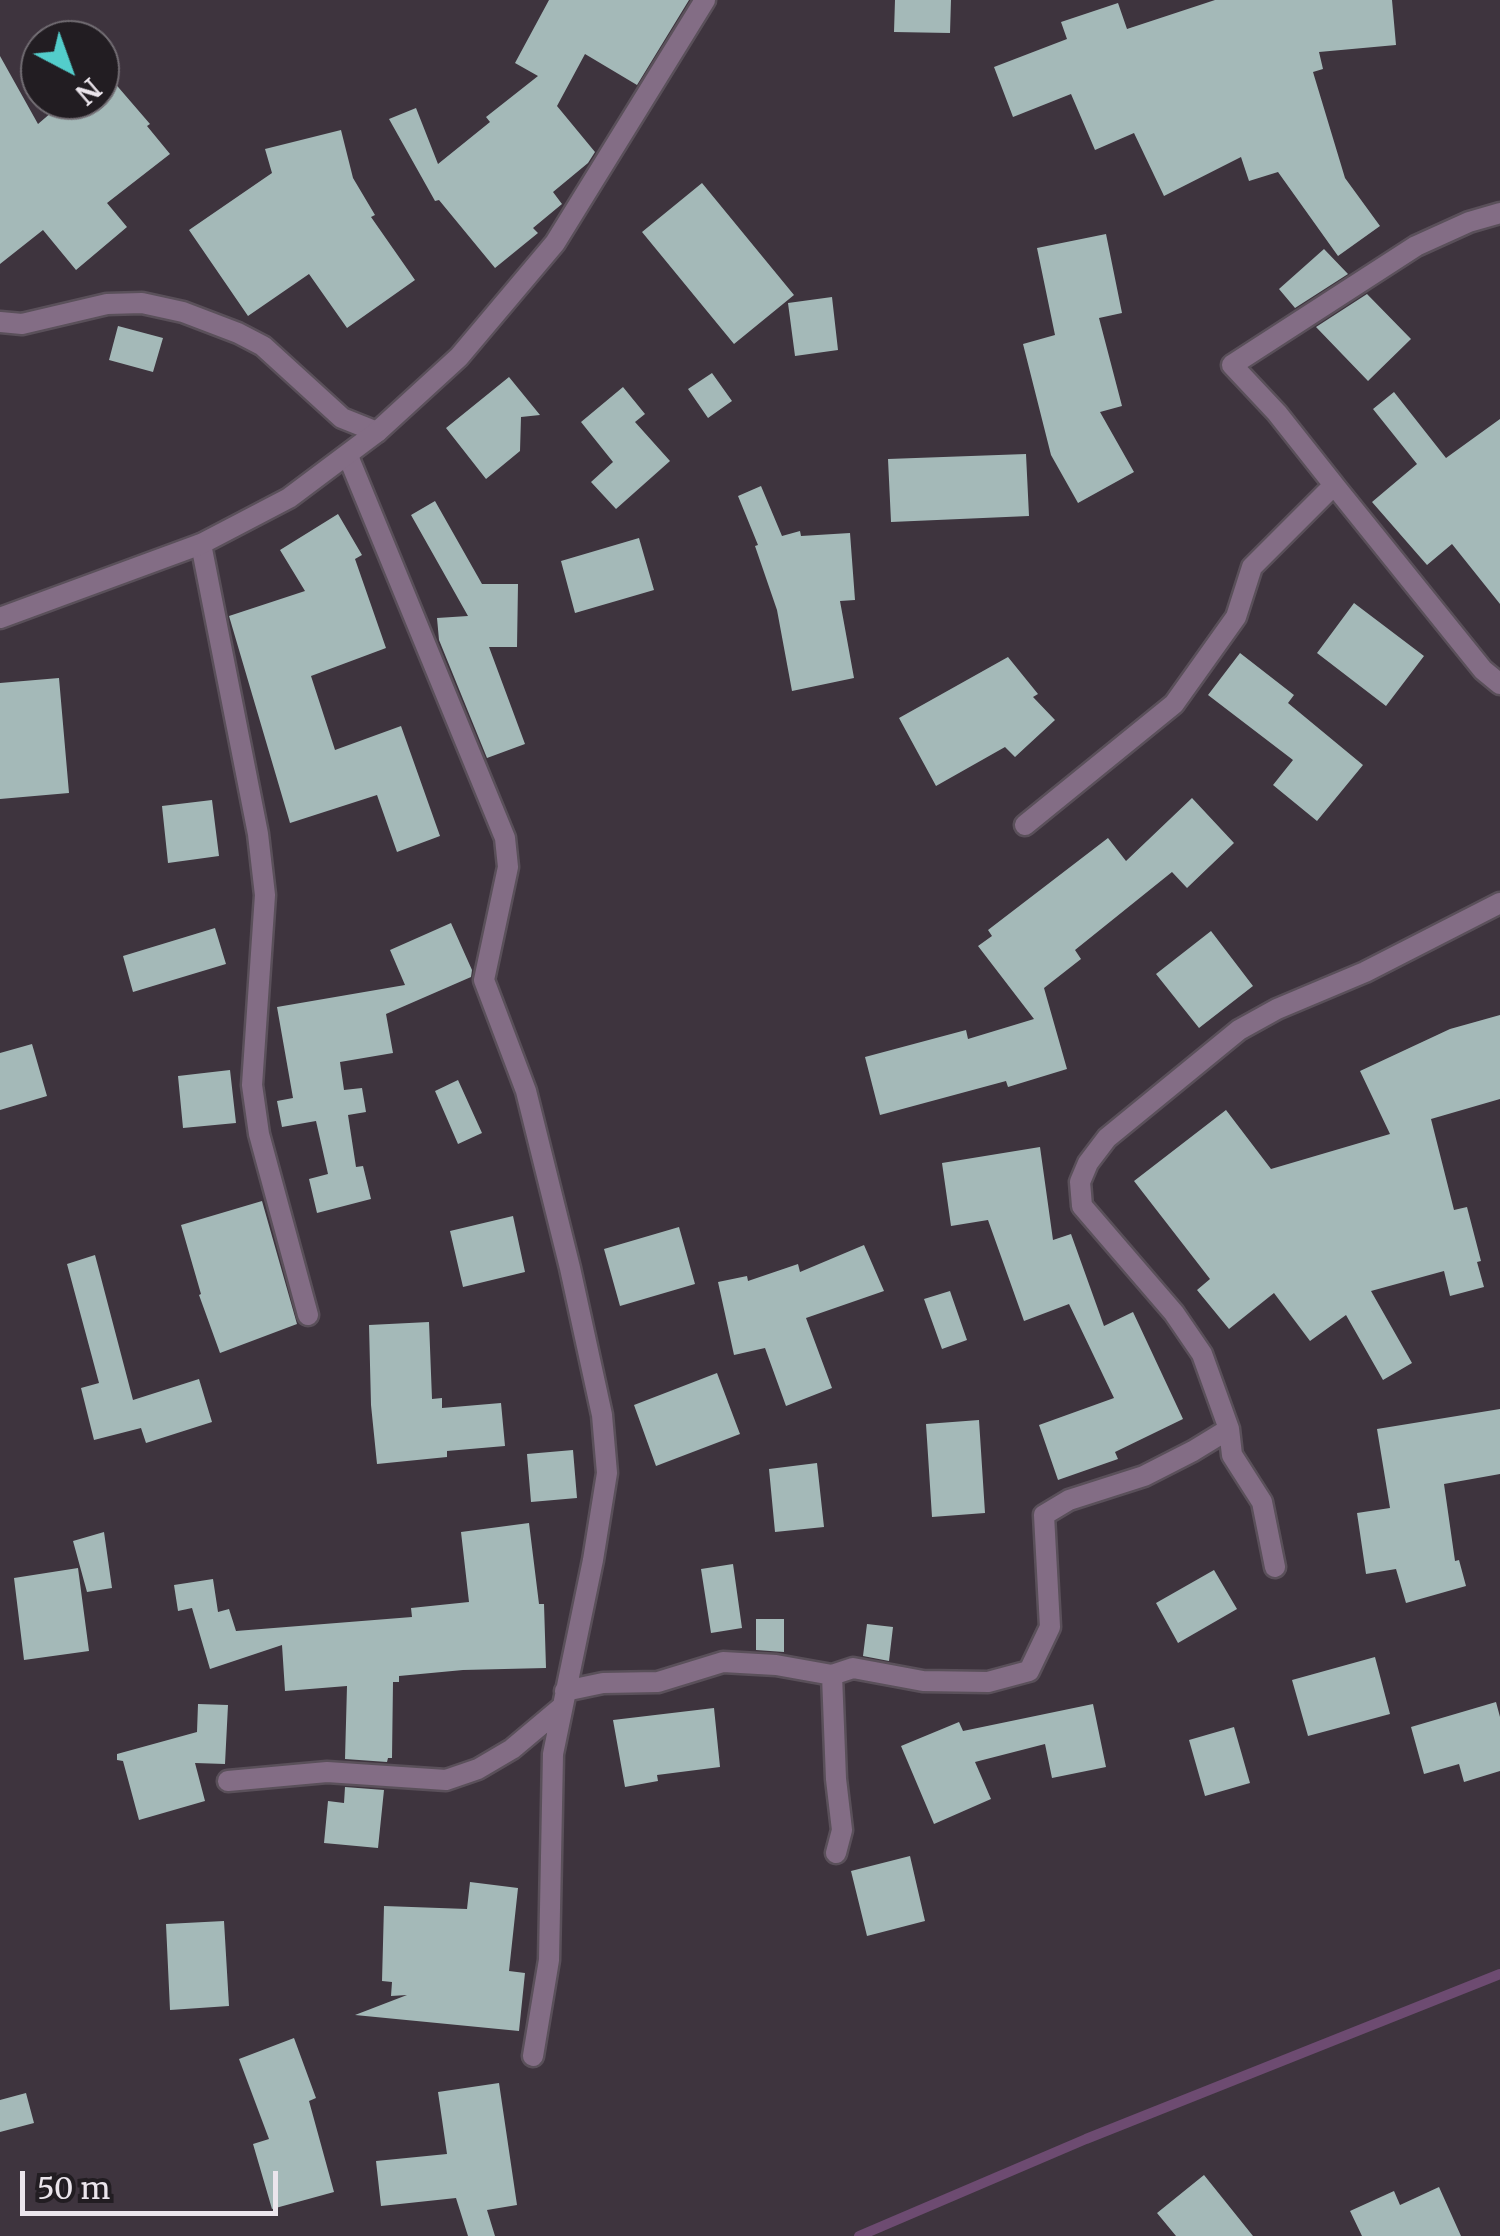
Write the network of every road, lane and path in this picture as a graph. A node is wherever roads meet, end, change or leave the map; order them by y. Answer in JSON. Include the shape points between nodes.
{"nodes":[{"id":1,"x":706,"y":0,"type":"edge"},
{"id":2,"x":1500,"y":214,"type":"edge"},
{"id":3,"x":0,"y":322,"type":"edge"},
{"id":4,"x":377,"y":432,"type":"junction"},
{"id":5,"x":348,"y":456,"type":"junction"},
{"id":6,"x":1334,"y":484,"type":"junction"},
{"id":7,"x":201,"y":544,"type":"junction"},
{"id":8,"x":0,"y":618,"type":"edge"},
{"id":9,"x":1500,"y":684,"type":"edge"},
{"id":10,"x":1024,"y":825,"type":"dead end"},
{"id":11,"x":1500,"y":902,"type":"edge"},
{"id":12,"x":308,"y":1315,"type":"dead end"},
{"id":13,"x":1228,"y":1428,"type":"junction"},
{"id":14,"x":1275,"y":1567,"type":"dead end"},
{"id":15,"x":832,"y":1676,"type":"junction"},
{"id":16,"x":564,"y":1699,"type":"junction"},
{"id":17,"x":228,"y":1781,"type":"dead end"},
{"id":18,"x":836,"y":1853,"type":"dead end"},
{"id":19,"x":532,"y":2056,"type":"dead end"}],
"edges":[{"from":1,"to":4,"type":"street","via":[[555,243],[459,357]]},
{"from":2,"to":6,"type":"street","via":[[1416,246],[1232,365]]},
{"from":3,"to":4,"type":"street","via":[[22,324],[142,302],[183,312],[263,346],[342,418]]},
{"from":4,"to":5,"type":"street"},
{"from":5,"to":7,"type":"street","via":[[289,498]]},
{"from":5,"to":16,"type":"street","via":[[505,838],[508,867],[484,980],[526,1091],[566,1250],[602,1414],[607,1473]]},
{"from":6,"to":9,"type":"street"},
{"from":6,"to":10,"type":"street","via":[[1252,567],[1236,617],[1174,704]]},
{"from":7,"to":8,"type":"street"},
{"from":7,"to":12,"type":"street","via":[[265,894],[252,1085]]},
{"from":11,"to":13,"type":"street","via":[[1239,1030],[1107,1138],[1088,1163],[1080,1182],[1082,1206],[1202,1354]]},
{"from":13,"to":14,"type":"street","via":[[1232,1455],[1262,1502]]},
{"from":13,"to":15,"type":"street","via":[[1144,1476],[1044,1514],[1050,1627],[1029,1670],[988,1682],[922,1681],[853,1668]]},
{"from":15,"to":16,"type":"street","via":[[723,1662],[658,1682],[603,1683]]},
{"from":15,"to":18,"type":"street","via":[[842,1830]]},
{"from":16,"to":17,"type":"street","via":[[512,1749],[446,1780],[326,1772]]},
{"from":16,"to":19,"type":"street","via":[[553,1754],[549,1960]]}]}
